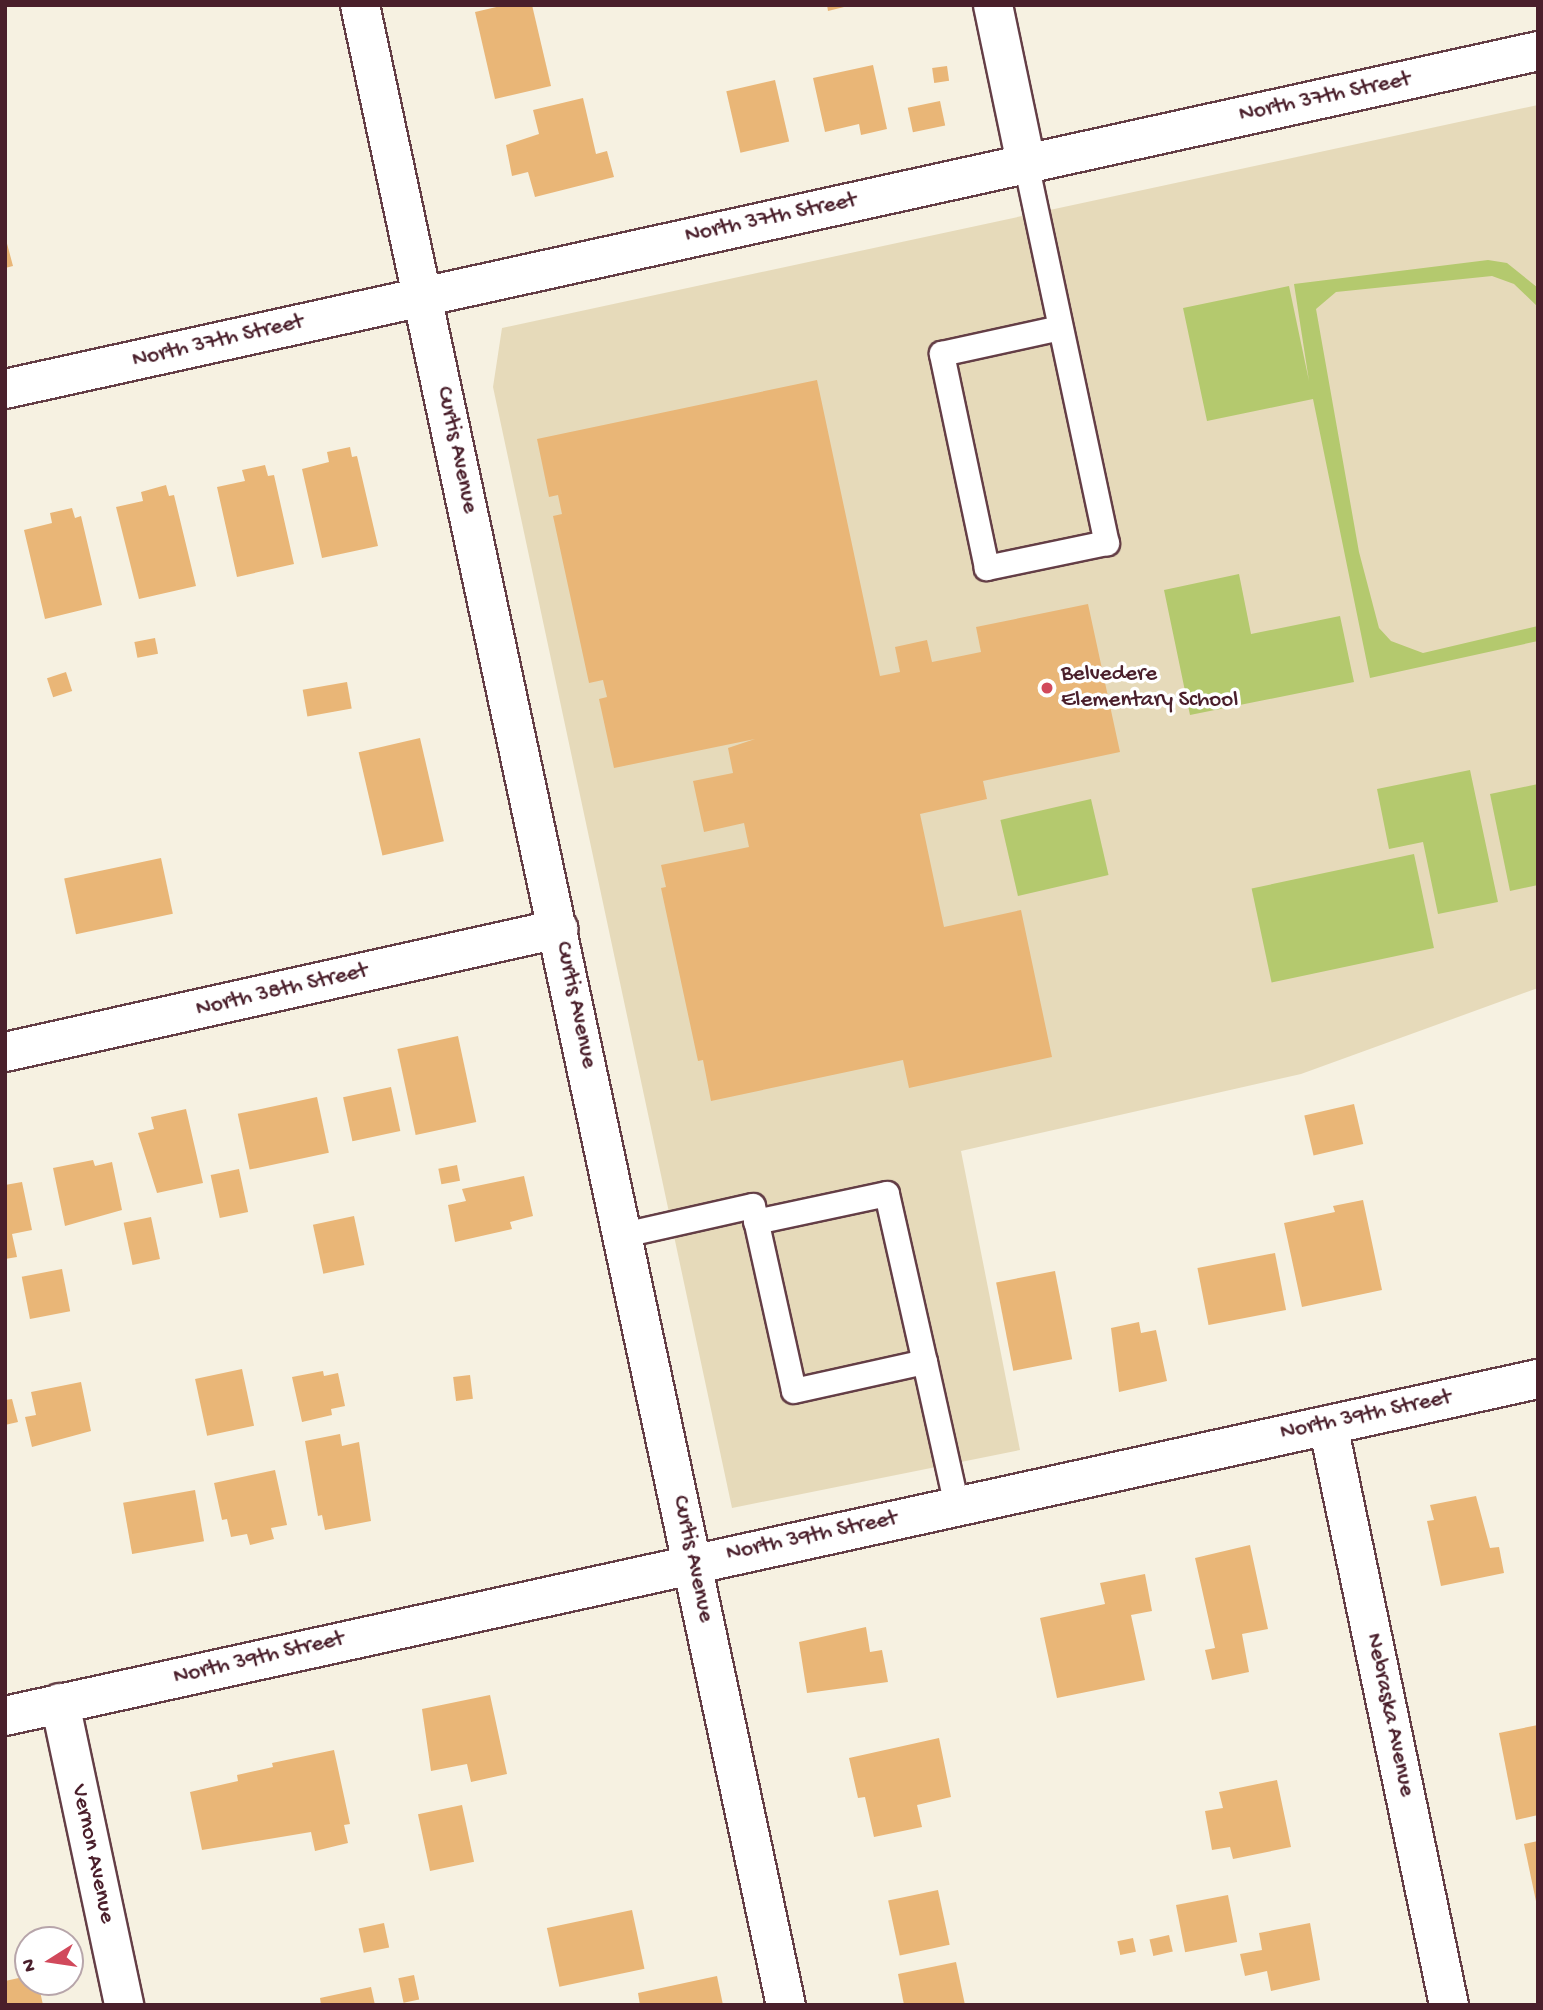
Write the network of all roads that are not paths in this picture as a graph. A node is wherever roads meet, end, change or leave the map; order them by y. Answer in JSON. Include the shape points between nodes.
{"nodes":[{"id":1,"x":360,"y":5,"type":"edge"},
{"id":2,"x":993,"y":5,"type":"edge"},
{"id":3,"x":1538,"y":51,"type":"edge"},
{"id":4,"x":1026,"y":163,"type":"junction"},
{"id":5,"x":423,"y":296,"type":"junction"},
{"id":6,"x":1060,"y":328,"type":"junction"},
{"id":7,"x":5,"y":389,"type":"edge"},
{"id":8,"x":558,"y":929,"type":"junction"},
{"id":9,"x":5,"y":1052,"type":"edge"},
{"id":10,"x":756,"y":1222,"type":"junction"},
{"id":11,"x":624,"y":1235,"type":"junction"},
{"id":12,"x":925,"y":1362,"type":"junction"},
{"id":13,"x":1538,"y":1379,"type":"edge"},
{"id":14,"x":1328,"y":1425,"type":"junction"},
{"id":15,"x":957,"y":1506,"type":"junction"},
{"id":16,"x":692,"y":1563,"type":"junction"},
{"id":17,"x":60,"y":1703,"type":"junction"},
{"id":18,"x":5,"y":1716,"type":"edge"},
{"id":19,"x":124,"y":2005,"type":"edge"},
{"id":20,"x":786,"y":2005,"type":"edge"},
{"id":21,"x":1449,"y":2005,"type":"edge"}],
"edges":[{"from":1,"to":5,"type":"street","name":"Curtis Avenue"},
{"from":2,"to":4,"type":"street"},
{"from":3,"to":4,"type":"street","name":"North 37th Street"},
{"from":4,"to":5,"type":"street","name":"North 37th Street"},
{"from":4,"to":6,"type":"lane"},
{"from":5,"to":7,"type":"street","name":"North 37th Street"},
{"from":5,"to":8,"type":"street","name":"Curtis Avenue"},
{"from":6,"to":6,"type":"lane","via":[[942,354],[987,568],[1107,543]]},
{"from":8,"to":9,"type":"street","name":"North 38th Street"},
{"from":8,"to":11,"type":"street","name":"Curtis Avenue"},
{"from":10,"to":11,"type":"lane","via":[[753,1206]]},
{"from":10,"to":12,"type":"lane","via":[[887,1194]]},
{"from":10,"to":12,"type":"lane","via":[[794,1391]]},
{"from":11,"to":16,"type":"street","name":"Curtis Avenue"},
{"from":12,"to":15,"type":"lane"},
{"from":13,"to":14,"type":"street","name":"North 39th Street"},
{"from":14,"to":15,"type":"street","name":"North 39th Street"},
{"from":14,"to":21,"type":"street","name":"Nebraska Avenue"},
{"from":15,"to":16,"type":"street","name":"North 39th Street"},
{"from":16,"to":17,"type":"street","name":"North 39th Street"},
{"from":16,"to":20,"type":"street","name":"Curtis Avenue"},
{"from":17,"to":18,"type":"street","name":"North 39th Street"},
{"from":17,"to":19,"type":"street","name":"Vernon Avenue"}]}
